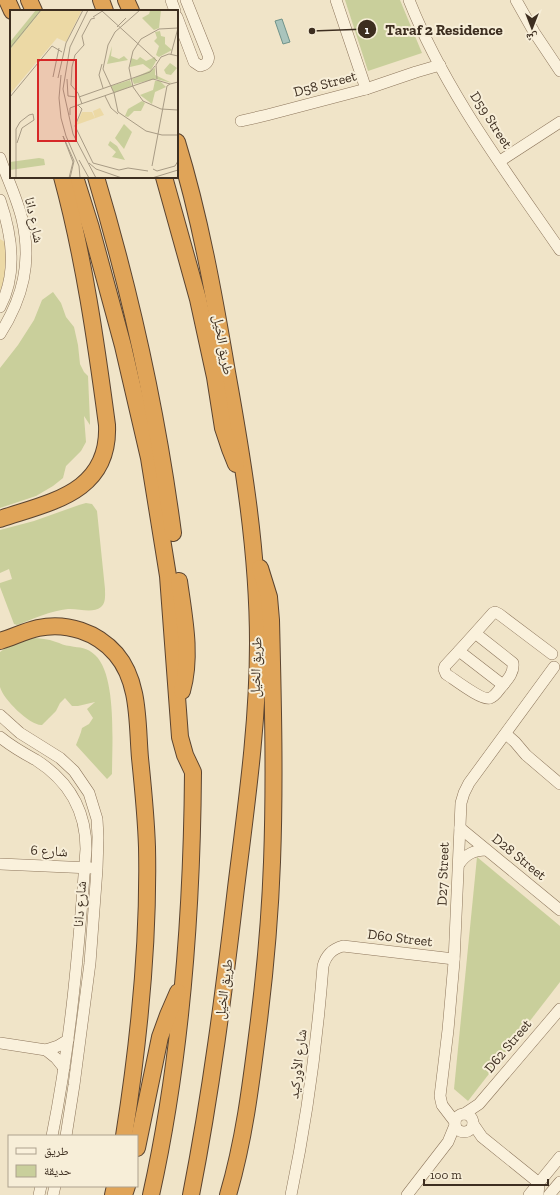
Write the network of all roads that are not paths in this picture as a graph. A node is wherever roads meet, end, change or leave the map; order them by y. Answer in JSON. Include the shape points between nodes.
{"nodes":[{"id":1,"x":7,"y":0,"type":"edge"},
{"id":2,"x":29,"y":0,"type":"edge"},
{"id":3,"x":101,"y":0,"type":"edge"},
{"id":4,"x":126,"y":0,"type":"edge"},
{"id":5,"x":171,"y":0,"type":"edge"},
{"id":6,"x":186,"y":0,"type":"edge"},
{"id":7,"x":336,"y":0,"type":"edge"},
{"id":8,"x":409,"y":0,"type":"edge"},
{"id":9,"x":516,"y":0,"type":"edge"},
{"id":10,"x":12,"y":10,"type":"edge"},
{"id":11,"x":34,"y":10,"type":"edge"},
{"id":12,"x":105,"y":10,"type":"edge"},
{"id":13,"x":131,"y":10,"type":"edge"},
{"id":14,"x":175,"y":10,"type":"edge"},
{"id":15,"x":178,"y":20,"type":"edge"},
{"id":16,"x":438,"y":61,"type":"junction"},
{"id":17,"x":560,"y":72,"type":"edge"},
{"id":18,"x":366,"y":89,"type":"junction"},
{"id":19,"x":241,"y":121,"type":"dead end"},
{"id":20,"x":560,"y":122,"type":"edge"},
{"id":21,"x":178,"y":146,"type":"edge"},
{"id":22,"x":0,"y":158,"type":"edge"},
{"id":23,"x":500,"y":161,"type":"junction"},
{"id":24,"x":62,"y":178,"type":"edge"},
{"id":25,"x":75,"y":178,"type":"edge"},
{"id":26,"x":96,"y":178,"type":"edge"},
{"id":27,"x":164,"y":178,"type":"edge"},
{"id":28,"x":1,"y":208,"type":"edge"},
{"id":29,"x":5,"y":233,"type":"edge"},
{"id":30,"x":560,"y":250,"type":"edge"},
{"id":31,"x":0,"y":307,"type":"edge"},
{"id":32,"x":0,"y":334,"type":"edge"},
{"id":33,"x":245,"y":480,"type":"junction"},
{"id":34,"x":0,"y":519,"type":"edge"},
{"id":35,"x":253,"y":554,"type":"junction"},
{"id":36,"x":475,"y":633,"type":"junction"},
{"id":37,"x":0,"y":641,"type":"edge"},
{"id":38,"x":459,"y":651,"type":"junction"},
{"id":39,"x":556,"y":652,"type":"edge"},
{"id":40,"x":557,"y":668,"type":"edge"},
{"id":41,"x":503,"y":685,"type":"junction"},
{"id":42,"x":177,"y":704,"type":"junction"},
{"id":43,"x":0,"y":715,"type":"edge"},
{"id":44,"x":0,"y":737,"type":"edge"},
{"id":45,"x":503,"y":738,"type":"junction"},
{"id":46,"x":560,"y":784,"type":"edge"},
{"id":47,"x":460,"y":828,"type":"junction"},
{"id":48,"x":486,"y":850,"type":"junction"},
{"id":49,"x":0,"y":864,"type":"edge"},
{"id":50,"x":459,"y":864,"type":"junction"},
{"id":51,"x":84,"y":868,"type":"junction"},
{"id":52,"x":97,"y":869,"type":"junction"},
{"id":53,"x":560,"y":910,"type":"edge"},
{"id":54,"x":343,"y":946,"type":"joint"},
{"id":55,"x":454,"y":959,"type":"junction"},
{"id":56,"x":183,"y":984,"type":"junction"},
{"id":57,"x":560,"y":1008,"type":"edge"},
{"id":58,"x":68,"y":1040,"type":"junction"},
{"id":59,"x":0,"y":1043,"type":"edge"},
{"id":60,"x":46,"y":1050,"type":"junction"},
{"id":61,"x":64,"y":1068,"type":"junction"},
{"id":62,"x":464,"y":1123,"type":"junction"},
{"id":63,"x":52,"y":1135,"type":"edge"},
{"id":64,"x":66,"y":1135,"type":"edge"},
{"id":65,"x":124,"y":1135,"type":"edge"},
{"id":66,"x":138,"y":1143,"type":"edge"},
{"id":67,"x":560,"y":1157,"type":"edge"},
{"id":68,"x":560,"y":1182,"type":"edge"},
{"id":69,"x":539,"y":1183,"type":"junction"},
{"id":70,"x":229,"y":1193,"type":"edge"},
{"id":71,"x":151,"y":1195,"type":"edge"},
{"id":72,"x":191,"y":1195,"type":"edge"},
{"id":73,"x":291,"y":1195,"type":"edge"},
{"id":74,"x":407,"y":1195,"type":"edge"},
{"id":75,"x":529,"y":1195,"type":"edge"},
{"id":76,"x":538,"y":1195,"type":"edge"},
{"id":77,"x":549,"y":1195,"type":"edge"}],
"edges":[{"from":1,"to":10,"type":"highway"},
{"from":2,"to":11,"type":"highway"},
{"from":3,"to":12,"type":"highway"},
{"from":4,"to":13,"type":"highway"},
{"from":5,"to":14,"type":"street"},
{"from":6,"to":15,"type":"street","via":[[208,55],[206,64],[200,66],[194,62]]},
{"from":7,"to":18,"type":"street"},
{"from":8,"to":16,"type":"street","name":"D59 Street"},
{"from":9,"to":17,"type":"street"},
{"from":16,"to":18,"type":"street","name":"D58 Street","via":[[416,72]]},
{"from":16,"to":23,"type":"street","name":"D59 Street"},
{"from":18,"to":19,"type":"street","name":"D58 Street"},
{"from":20,"to":23,"type":"street"},
{"from":21,"to":33,"type":"highway","name":"طريق الخيل","via":[[195,207],[212,287]]},
{"from":22,"to":32,"type":"street","name":"شارع دانا","via":[[21,218],[26,255],[21,292]]},
{"from":23,"to":30,"type":"street","name":"D59 Street"},
{"from":24,"to":34,"type":"highway","via":[[91,318],[107,421],[107,442],[97,469],[77,490],[62,498]]},
{"from":25,"to":42,"type":"highway","via":[[123,346],[150,458],[168,576]]},
{"from":26,"to":42,"type":"highway","via":[[139,338],[166,478],[187,651],[184,684]]},
{"from":27,"to":33,"type":"highway","via":[[198,299],[225,433],[234,460]]},
{"from":28,"to":29,"type":"street","name":"شارع دانا"},
{"from":29,"to":31,"type":"street","name":"شارع دانا","via":[[12,257],[8,288]]},
{"from":33,"to":35,"type":"highway","name":"طريق الخيل"},
{"from":35,"to":70,"type":"highway","via":[[265,580],[271,608],[272,863],[265,964],[253,1069],[243,1132]]},
{"from":35,"to":72,"type":"highway","name":"طريق الخيل","via":[[258,654],[247,802],[223,999]]},
{"from":36,"to":38,"type":"street"},
{"from":36,"to":39,"type":"street","via":[[495,612]]},
{"from":36,"to":41,"type":"street","via":[[513,662],[513,671]]},
{"from":37,"to":65,"type":"highway","via":[[46,627],[81,630],[101,640],[117,655],[127,670],[133,688],[145,809],[147,890],[139,1018]]},
{"from":38,"to":41,"type":"street"},
{"from":38,"to":41,"type":"street","via":[[444,669],[446,674],[482,698],[495,695]]},
{"from":39,"to":40,"type":"street","via":[[551,661]]},
{"from":40,"to":45,"type":"street","name":"D27 Street"},
{"from":42,"to":56,"type":"highway","via":[[182,746],[193,772],[190,895]]},
{"from":43,"to":52,"type":"street","name":"شارع دانا","via":[[20,733],[64,761],[84,785],[97,819]]},
{"from":44,"to":51,"type":"street","name":"شارع دانا","via":[[49,770],[72,795],[85,830]]},
{"from":45,"to":46,"type":"street","via":[[515,742]]},
{"from":45,"to":47,"type":"street","name":"D27 Street","via":[[464,793]]},
{"from":47,"to":48,"type":"street","name":"D28 Street"},
{"from":47,"to":50,"type":"street","name":"D27 Street"},
{"from":48,"to":50,"type":"street","via":[[470,853]]},
{"from":48,"to":53,"type":"street","name":"D28 Street"},
{"from":49,"to":51,"type":"street","name":"شارع 6"},
{"from":50,"to":55,"type":"street","name":"D27 Street"},
{"from":51,"to":52,"type":"street","name":"شارع 6"},
{"from":51,"to":58,"type":"street","name":"شارع دانا"},
{"from":52,"to":64,"type":"street","name":"شارع دانا","via":[[84,1010]]},
{"from":54,"to":55,"type":"street","name":"D60 Street"},
{"from":54,"to":73,"type":"street","name":"شارع الأوركيد","via":[[328,954],[323,966],[314,1065]]},
{"from":55,"to":62,"type":"street","name":"D27 Street","via":[[440,1096],[446,1108]]},
{"from":56,"to":66,"type":"highway","via":[[160,1037]]},
{"from":56,"to":71,"type":"highway","via":[[169,1099]]},
{"from":57,"to":62,"type":"street","name":"D62 Street"},
{"from":58,"to":60,"type":"street"},
{"from":58,"to":61,"type":"street","name":"شارع دانا"},
{"from":59,"to":60,"type":"street"},
{"from":60,"to":61,"type":"street"},
{"from":61,"to":63,"type":"street","name":"شارع دانا"},
{"from":62,"to":69,"type":"street"},
{"from":62,"to":74,"type":"street"},
{"from":67,"to":69,"type":"street"},
{"from":68,"to":77,"type":"street"},
{"from":69,"to":75,"type":"street"},
{"from":69,"to":76,"type":"street"}]}
